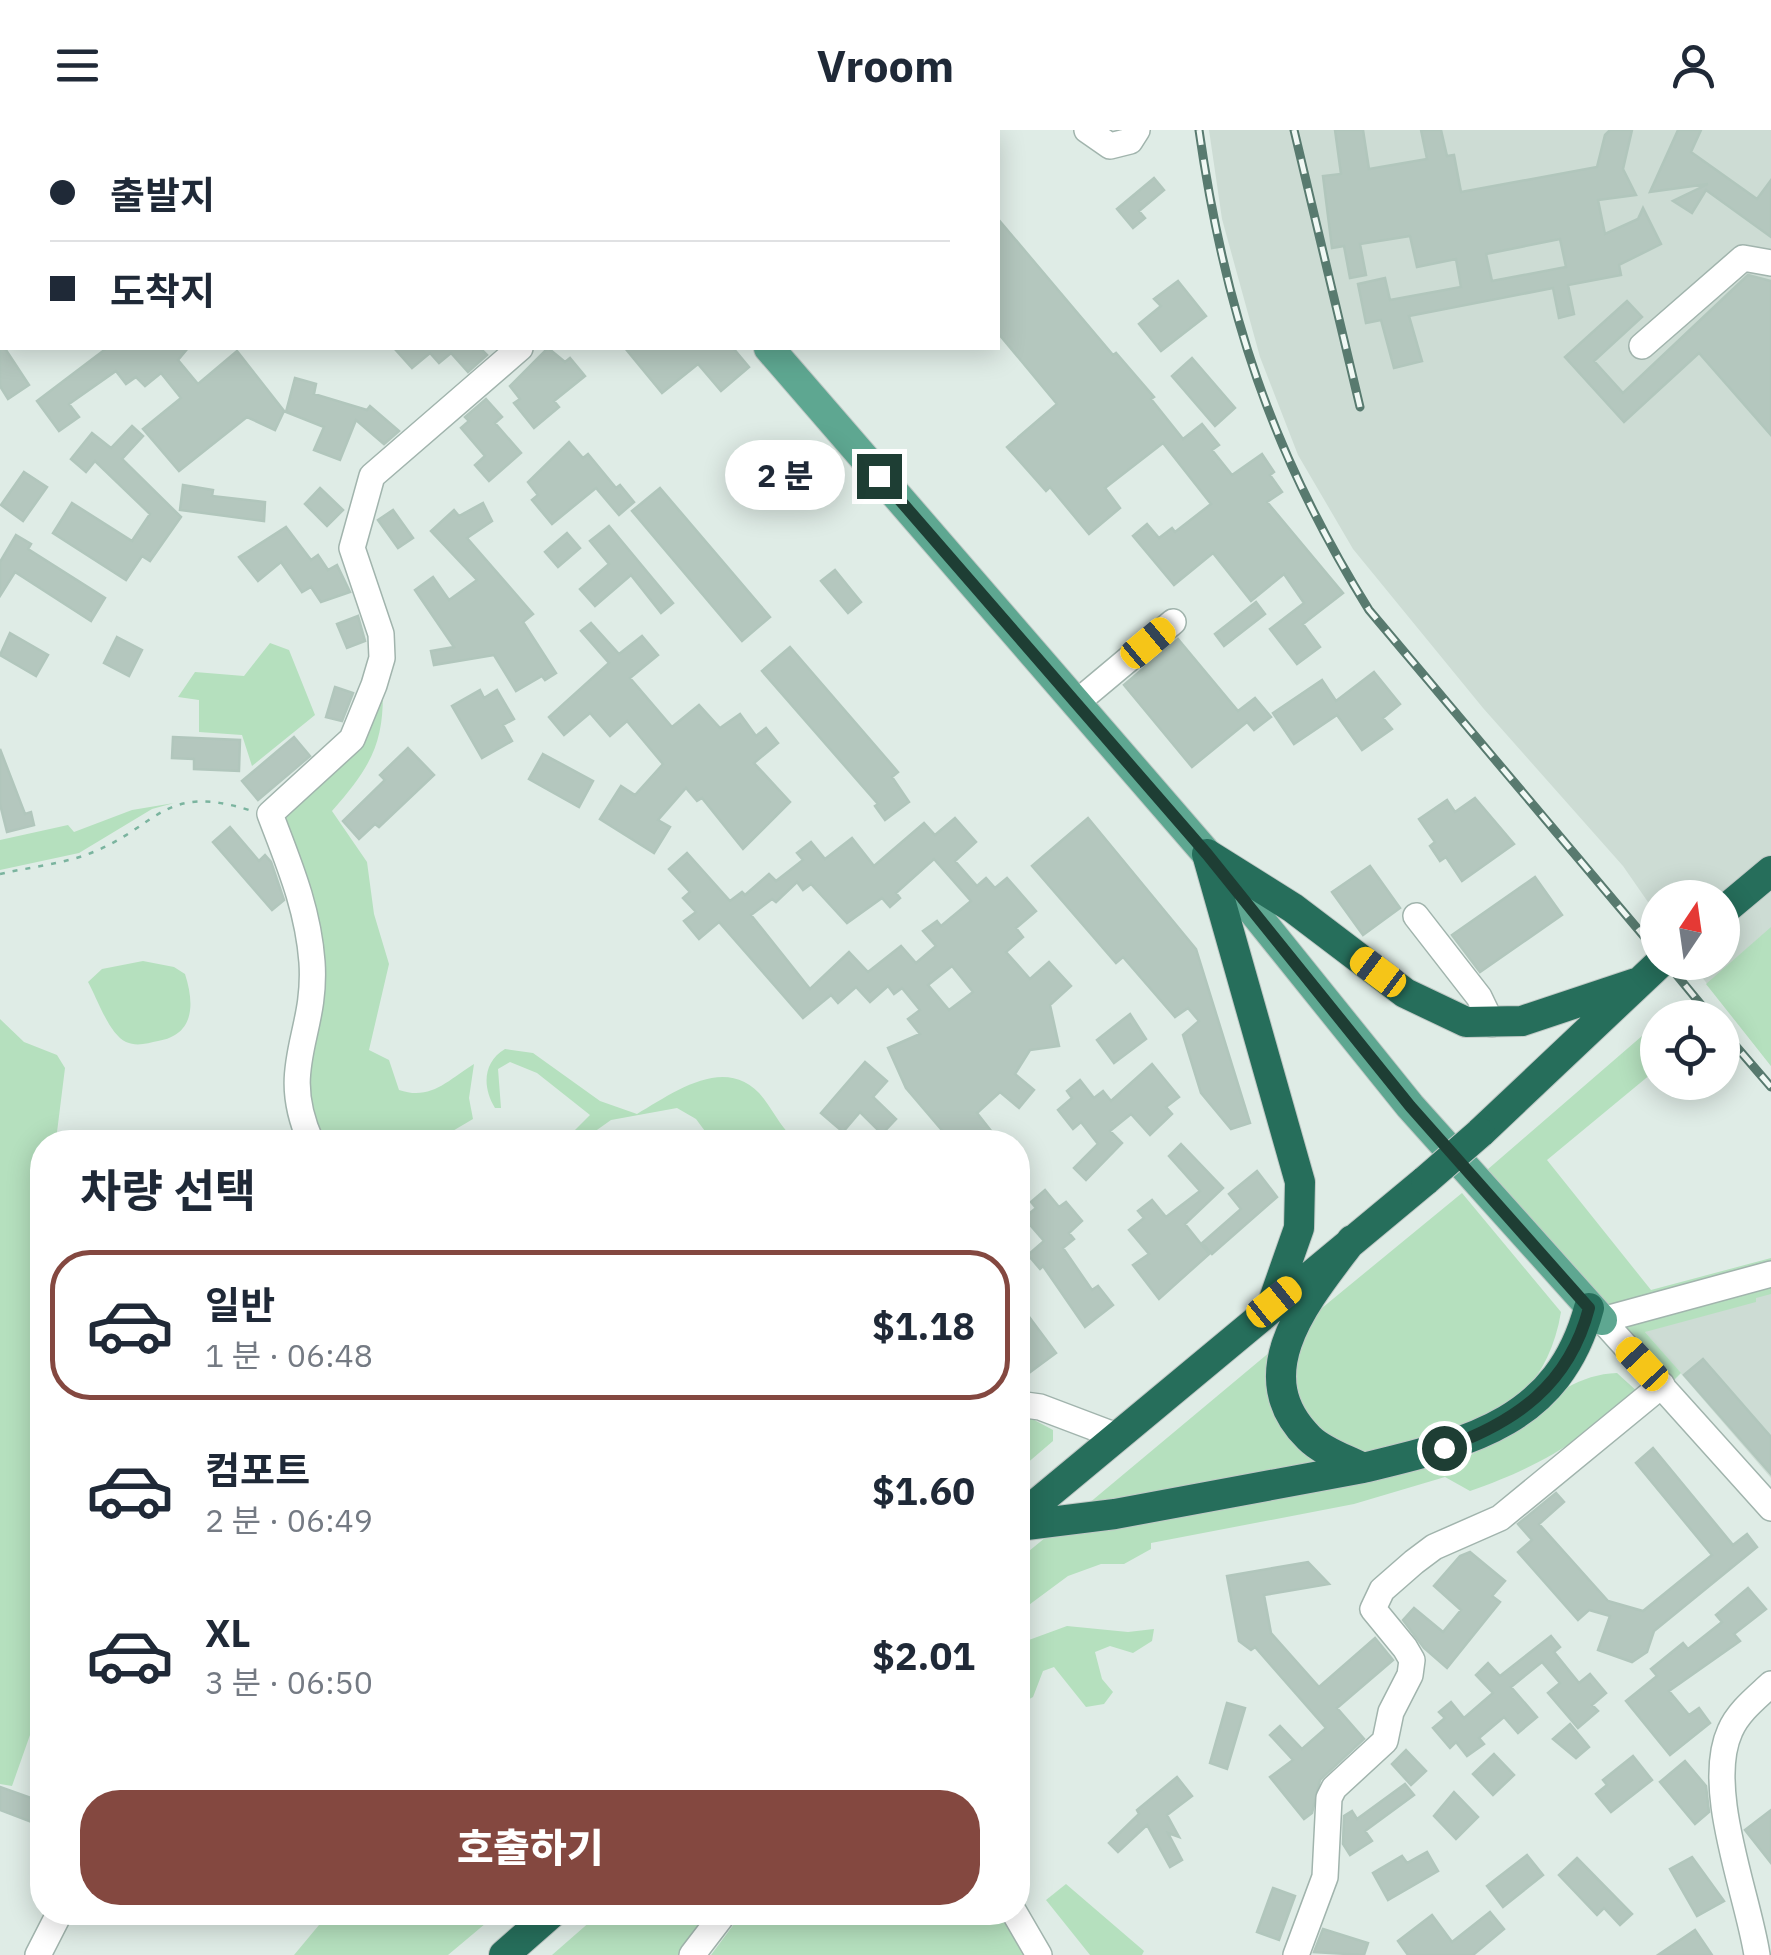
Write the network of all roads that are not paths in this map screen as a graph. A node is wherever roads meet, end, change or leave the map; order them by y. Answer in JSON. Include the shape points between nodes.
{"nodes":[{"id":1,"x":1087,"y":130,"type":"edge"},
{"id":2,"x":1137,"y":130,"type":"edge"},
{"id":3,"x":1771,"y":263,"type":"edge"},
{"id":4,"x":1642,"y":346,"type":"dead end"},
{"id":5,"x":518,"y":350,"type":"edge"},
{"id":6,"x":771,"y":350,"type":"edge"},
{"id":7,"x":1173,"y":622,"type":"dead end"},
{"id":8,"x":1075,"y":704,"type":"junction"},
{"id":9,"x":1207,"y":854,"type":"junction"},
{"id":10,"x":1771,"y":872,"type":"edge"},
{"id":11,"x":1740,"y":897,"type":"edge"},
{"id":12,"x":1416,"y":916,"type":"dead end"},
{"id":13,"x":1640,"y":976,"type":"edge"},
{"id":14,"x":1642,"y":980,"type":"edge"},
{"id":15,"x":1492,"y":1024,"type":"junction"},
{"id":16,"x":307,"y":1130,"type":"edge"},
{"id":17,"x":1352,"y":1240,"type":"junction"},
{"id":18,"x":1771,"y":1274,"type":"edge"},
{"id":19,"x":1274,"y":1302,"type":"junction"},
{"id":20,"x":1596,"y":1314,"type":"junction"},
{"id":21,"x":1662,"y":1385,"type":"junction"},
{"id":22,"x":1030,"y":1406,"type":"edge"},
{"id":23,"x":1114,"y":1435,"type":"junction"},
{"id":24,"x":1363,"y":1468,"type":"junction"},
{"id":25,"x":1771,"y":1508,"type":"edge"},
{"id":26,"x":1030,"y":1511,"type":"edge"},
{"id":27,"x":1030,"y":1521,"type":"edge"},
{"id":28,"x":1771,"y":1684,"type":"edge"},
{"id":29,"x":53,"y":1925,"type":"edge"},
{"id":30,"x":539,"y":1925,"type":"edge"},
{"id":31,"x":715,"y":1925,"type":"edge"},
{"id":32,"x":1022,"y":1925,"type":"edge"},
{"id":33,"x":38,"y":1955,"type":"edge"},
{"id":34,"x":504,"y":1955,"type":"edge"},
{"id":35,"x":692,"y":1955,"type":"edge"},
{"id":36,"x":1039,"y":1955,"type":"edge"},
{"id":37,"x":1296,"y":1955,"type":"edge"},
{"id":38,"x":1757,"y":1955,"type":"edge"}],
"edges":[{"from":1,"to":2,"type":"street","via":[[1110,146],[1130,141]]},
{"from":3,"to":4,"type":"street","via":[[1743,258]]},
{"from":5,"to":16,"type":"street","via":[[372,476],[352,548],[382,634],[374,686],[352,739],[270,814],[295,871],[312,962],[311,1020],[294,1070]]},
{"from":6,"to":8,"type":"main road"},
{"from":7,"to":8,"type":"street"},
{"from":8,"to":9,"type":"main road"},
{"from":9,"to":15,"type":"highway","via":[[1294,908],[1406,993],[1466,1022]]},
{"from":9,"to":19,"type":"highway","via":[[1300,1182],[1300,1228]]},
{"from":9,"to":20,"type":"main road","via":[[1410,1106]]},
{"from":10,"to":11,"type":"highway"},
{"from":12,"to":15,"type":"street"},
{"from":13,"to":15,"type":"highway","via":[[1522,1021]]},
{"from":14,"to":17,"type":"highway","bridge":true,"via":[[1480,1134]]},
{"from":17,"to":19,"type":"highway"},
{"from":17,"to":24,"type":"highway","via":[[1297,1313],[1285,1342],[1282,1379],[1310,1439]]},
{"from":18,"to":20,"type":"street"},
{"from":19,"to":23,"type":"highway"},
{"from":20,"to":21,"type":"street"},
{"from":20,"to":24,"type":"highway","via":[[1542,1394],[1516,1416],[1444,1448]]},
{"from":21,"to":25,"type":"street"},
{"from":21,"to":37,"type":"street","via":[[1500,1518],[1434,1546],[1382,1590],[1372,1609],[1412,1660],[1410,1675],[1394,1702],[1385,1741],[1329,1798],[1324,1878]]},
{"from":22,"to":23,"type":"street"},
{"from":23,"to":26,"type":"highway"},
{"from":24,"to":27,"type":"highway","via":[[1115,1514]]},
{"from":28,"to":38,"type":"street","via":[[1737,1718],[1725,1746],[1724,1814]]},
{"from":29,"to":33,"type":"street"},
{"from":30,"to":34,"type":"highway"},
{"from":31,"to":35,"type":"street"},
{"from":32,"to":36,"type":"street"}]}
